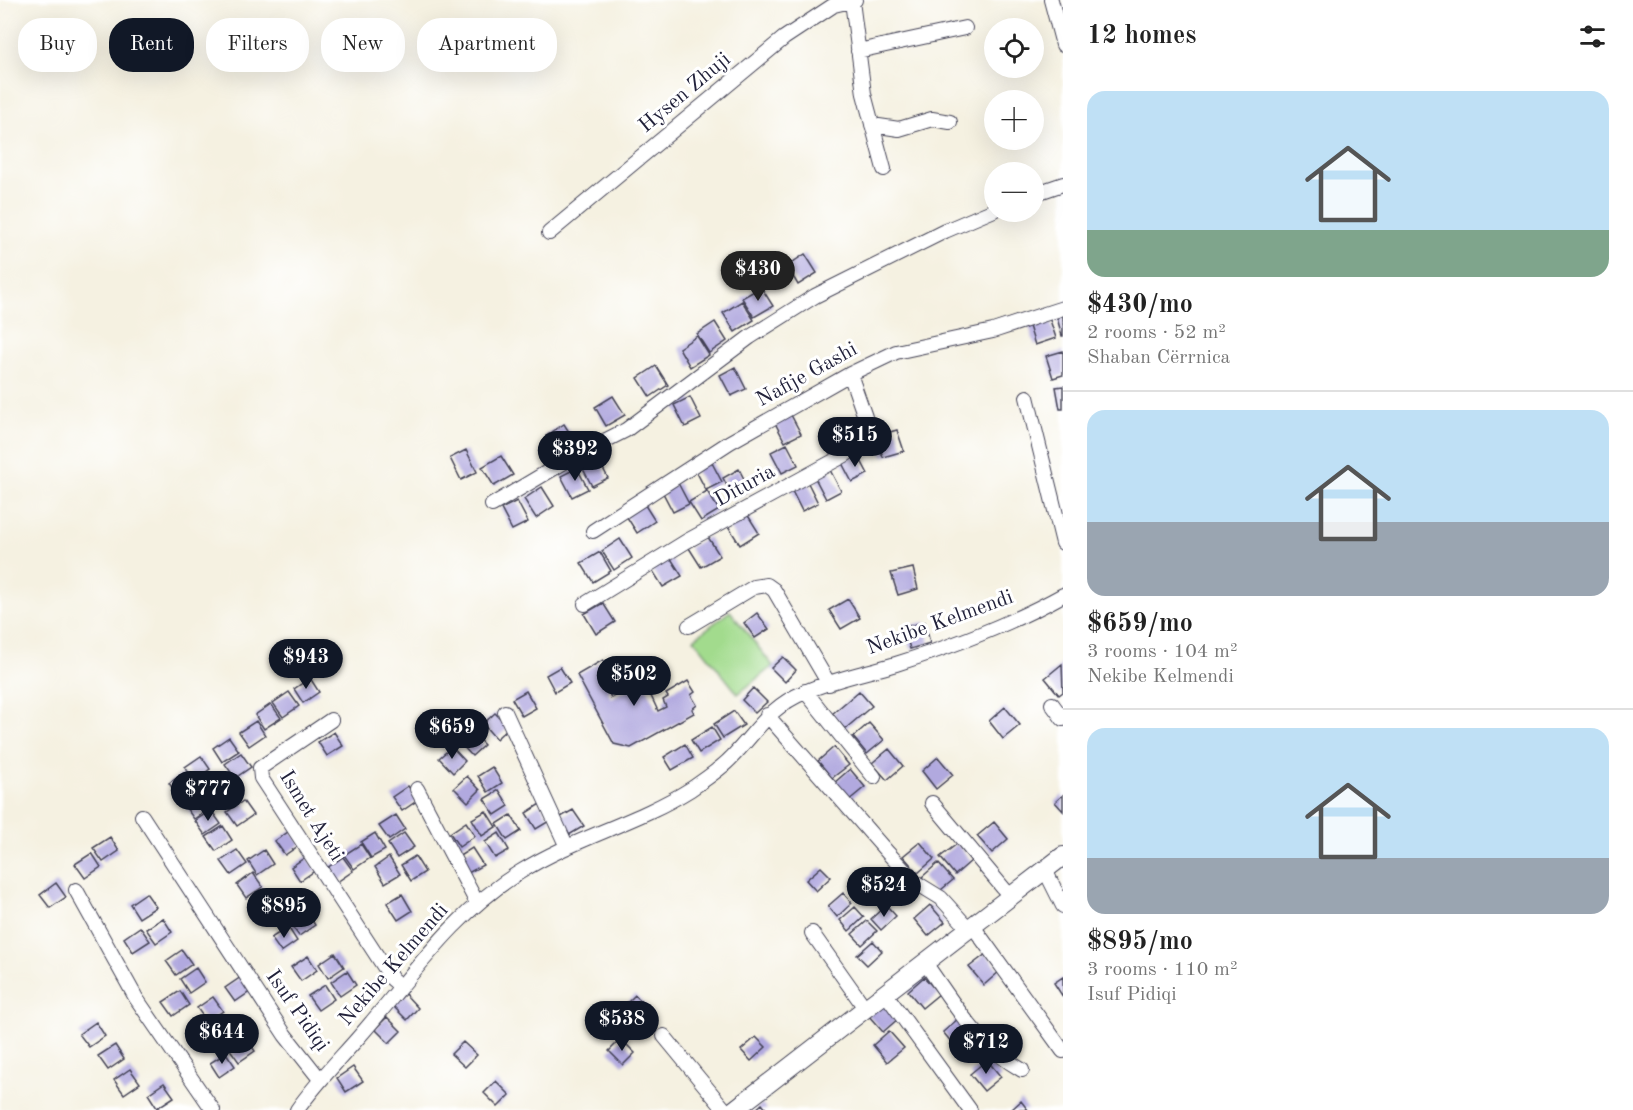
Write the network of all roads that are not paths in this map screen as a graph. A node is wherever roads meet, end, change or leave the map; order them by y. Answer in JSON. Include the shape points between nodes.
{"nodes":[{"id":1,"x":853,"y":0,"type":"edge"},
{"id":2,"x":1051,"y":0,"type":"edge"},
{"id":3,"x":965,"y":28,"type":"dead end"},
{"id":4,"x":1063,"y":45,"type":"edge"},
{"id":5,"x":858,"y":51,"type":"junction"},
{"id":6,"x":950,"y":122,"type":"dead end"},
{"id":7,"x":872,"y":125,"type":"junction"},
{"id":8,"x":884,"y":169,"type":"dead end"},
{"id":9,"x":1063,"y":184,"type":"edge"},
{"id":10,"x":1044,"y":191,"type":"edge"},
{"id":11,"x":984,"y":214,"type":"edge"},
{"id":12,"x":549,"y":233,"type":"dead end"},
{"id":13,"x":1063,"y":308,"type":"edge"},
{"id":14,"x":850,"y":374,"type":"junction"},
{"id":15,"x":1027,"y":397,"type":"dead end"},
{"id":16,"x":492,"y":505,"type":"dead end"},
{"id":17,"x":593,"y":531,"type":"dead end"},
{"id":18,"x":1063,"y":543,"type":"edge"},
{"id":19,"x":1063,"y":595,"type":"edge"},
{"id":20,"x":585,"y":604,"type":"dead end"},
{"id":21,"x":689,"y":626,"type":"dead end"},
{"id":22,"x":829,"y":684,"type":"junction"},
{"id":23,"x":805,"y":692,"type":"junction"},
{"id":24,"x":1052,"y":704,"type":"dead end"},
{"id":25,"x":505,"y":712,"type":"dead end"},
{"id":26,"x":767,"y":716,"type":"junction"},
{"id":27,"x":1063,"y":719,"type":"edge"},
{"id":28,"x":331,"y":720,"type":"dead end"},
{"id":29,"x":874,"y":777,"type":"dead end"},
{"id":30,"x":417,"y":789,"type":"dead end"},
{"id":31,"x":932,"y":803,"type":"dead end"},
{"id":32,"x":142,"y":816,"type":"dead end"},
{"id":33,"x":567,"y":847,"type":"junction"},
{"id":34,"x":1063,"y":856,"type":"edge"},
{"id":35,"x":1045,"y":870,"type":"junction"},
{"id":36,"x":76,"y":890,"type":"dead end"},
{"id":37,"x":1009,"y":895,"type":"junction"},
{"id":38,"x":477,"y":903,"type":"junction"},
{"id":39,"x":1063,"y":906,"type":"edge"},
{"id":40,"x":970,"y":927,"type":"junction"},
{"id":41,"x":812,"y":933,"type":"dead end"},
{"id":42,"x":926,"y":963,"type":"junction"},
{"id":43,"x":399,"y":985,"type":"junction"},
{"id":44,"x":885,"y":993,"type":"junction"},
{"id":45,"x":865,"y":1008,"type":"junction"},
{"id":46,"x":664,"y":1036,"type":"dead end"},
{"id":47,"x":1063,"y":1051,"type":"edge"},
{"id":48,"x":1022,"y":1070,"type":"dead end"},
{"id":49,"x":319,"y":1078,"type":"junction"},
{"id":50,"x":213,"y":1110,"type":"edge"},
{"id":51,"x":297,"y":1110,"type":"edge"},
{"id":52,"x":725,"y":1110,"type":"edge"},
{"id":53,"x":734,"y":1110,"type":"edge"},
{"id":54,"x":970,"y":1110,"type":"edge"}],
"edges":[{"from":1,"to":5,"type":"street"},
{"from":1,"to":12,"type":"street","name":"Hysen Zhuji","via":[[834,5],[784,38]]},
{"from":2,"to":4,"type":"street"},
{"from":3,"to":5,"type":"street"},
{"from":5,"to":7,"type":"street"},
{"from":6,"to":7,"type":"street","via":[[932,119],[899,129]]},
{"from":7,"to":8,"type":"street"},
{"from":9,"to":10,"type":"street"},
{"from":11,"to":16,"type":"street","via":[[815,296],[750,337],[626,430]]},
{"from":13,"to":14,"type":"street","name":"Nafije Gashi","via":[[993,331],[896,352]]},
{"from":14,"to":17,"type":"street","name":"Nafije Gashi","via":[[730,442]]},
{"from":14,"to":20,"type":"street","name":"Dituria","via":[[865,417],[866,440]]},
{"from":15,"to":18,"type":"street"},
{"from":19,"to":22,"type":"street","name":"Nekibe Kelmendi","via":[[942,648]]},
{"from":21,"to":22,"type":"street","via":[[754,587],[766,585],[774,590]]},
{"from":22,"to":23,"type":"street","name":"Nekibe Kelmendi"},
{"from":23,"to":26,"type":"street","name":"Nekibe Kelmendi","via":[[778,705]]},
{"from":23,"to":29,"type":"street"},
{"from":24,"to":27,"type":"street"},
{"from":25,"to":33,"type":"street"},
{"from":26,"to":33,"type":"street","name":"Nekibe Kelmendi","via":[[732,758],[690,789],[625,824]]},
{"from":26,"to":40,"type":"street","via":[[915,882],[941,898]]},
{"from":28,"to":43,"type":"street","name":"Ismet Ajeti","via":[[270,759],[260,768],[261,778],[392,980]]},
{"from":30,"to":38,"type":"street","name":"Nekibe Kelmendi"},
{"from":31,"to":37,"type":"street"},
{"from":32,"to":49,"type":"street","name":"Isuf Pidiqi","via":[[285,1035]]},
{"from":33,"to":38,"type":"street","name":"Nekibe Kelmendi","via":[[520,872]]},
{"from":34,"to":35,"type":"street"},
{"from":35,"to":37,"type":"street"},
{"from":35,"to":39,"type":"street"},
{"from":36,"to":50,"type":"street","via":[[136,998]]},
{"from":37,"to":40,"type":"street"},
{"from":38,"to":43,"type":"street","name":"Nekibe Kelmendi"},
{"from":40,"to":42,"type":"street"},
{"from":40,"to":47,"type":"street"},
{"from":41,"to":45,"type":"street"},
{"from":42,"to":44,"type":"street"},
{"from":42,"to":48,"type":"street","via":[[979,1039],[1000,1058]]},
{"from":43,"to":49,"type":"street","name":"Nekibe Kelmendi","via":[[359,1037]]},
{"from":44,"to":45,"type":"street"},
{"from":44,"to":54,"type":"street"},
{"from":45,"to":53,"type":"street"},
{"from":46,"to":52,"type":"street"},
{"from":49,"to":51,"type":"street","name":"Nekibe Kelmendi"}]}
